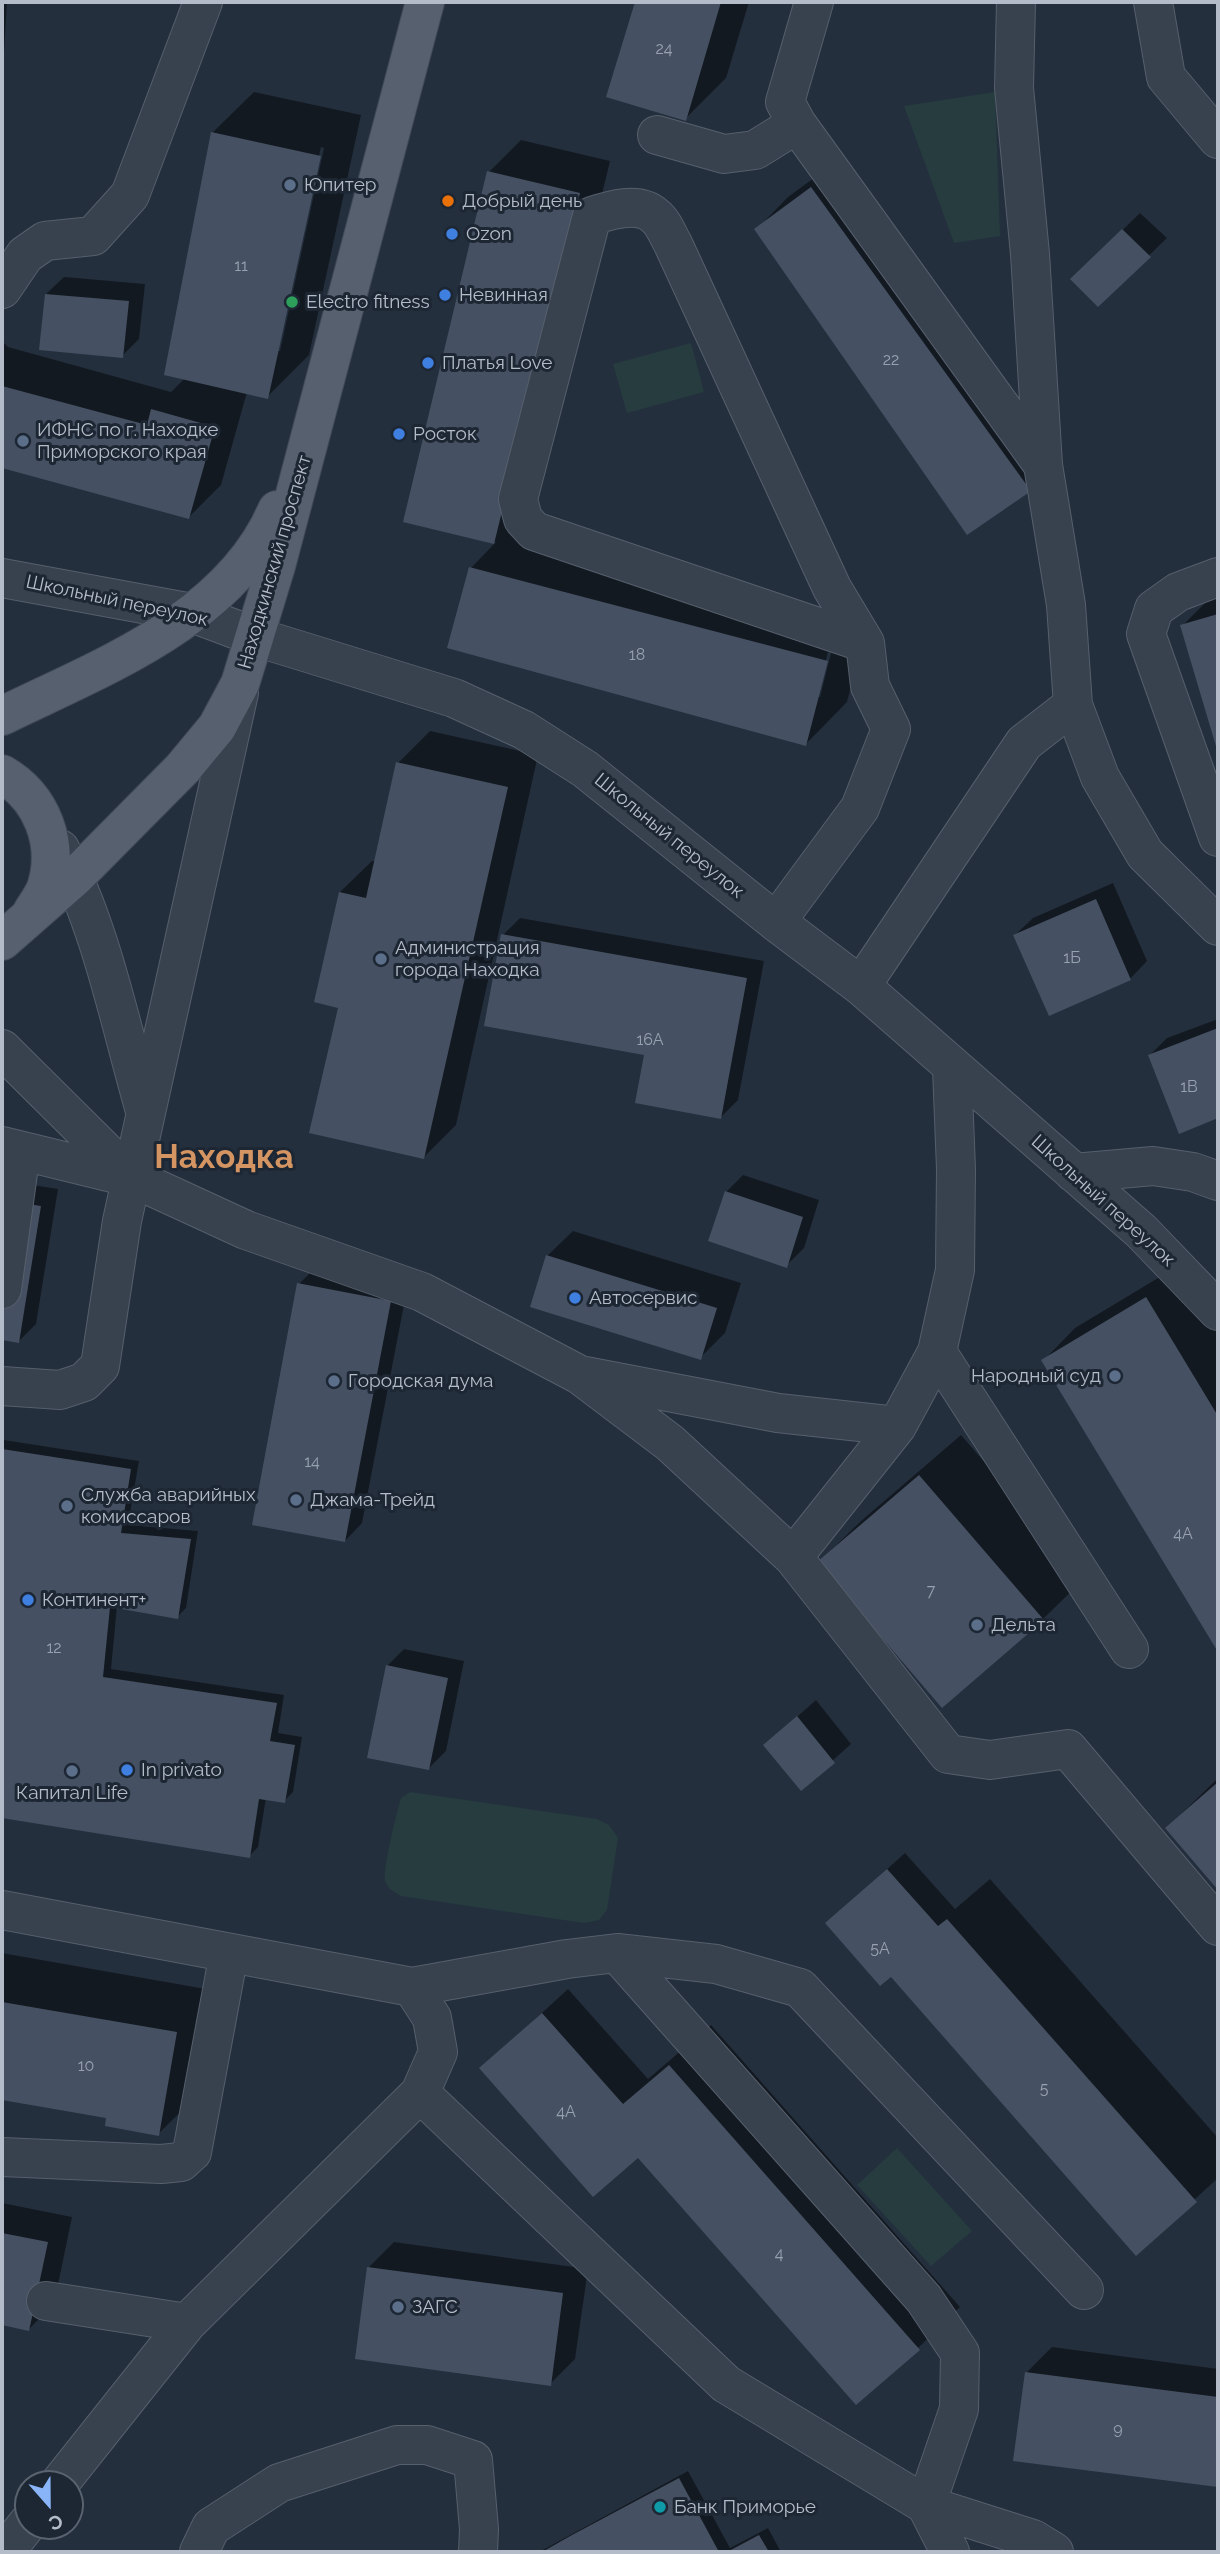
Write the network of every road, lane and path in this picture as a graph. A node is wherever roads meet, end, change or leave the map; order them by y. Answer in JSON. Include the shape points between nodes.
{"nodes":[{"id":1,"x":203,"y":2,"type":"edge"},
{"id":2,"x":425,"y":2,"type":"edge"},
{"id":3,"x":814,"y":2,"type":"edge"},
{"id":4,"x":1016,"y":2,"type":"edge"},
{"id":5,"x":1153,"y":2,"type":"edge"},
{"id":6,"x":797,"y":124,"type":"junction"},
{"id":7,"x":657,"y":135,"type":"dead end"},
{"id":8,"x":1218,"y":139,"type":"edge"},
{"id":9,"x":2,"y":289,"type":"edge"},
{"id":10,"x":314,"y":424,"type":"junction"},
{"id":11,"x":1043,"y":465,"type":"junction"},
{"id":12,"x":1218,"y":577,"type":"edge"},
{"id":13,"x":2,"y":578,"type":"edge"},
{"id":14,"x":192,"y":613,"type":"junction"},
{"id":15,"x":256,"y":637,"type":"junction"},
{"id":16,"x":865,"y":643,"type":"junction"},
{"id":17,"x":240,"y":684,"type":"junction"},
{"id":18,"x":1073,"y":705,"type":"junction"},
{"id":19,"x":2,"y":716,"type":"edge"},
{"id":20,"x":2,"y":758,"type":"edge"},
{"id":21,"x":2,"y":774,"type":"edge"},
{"id":22,"x":36,"y":804,"type":"junction"},
{"id":23,"x":1218,"y":836,"type":"edge"},
{"id":24,"x":75,"y":877,"type":"junction"},
{"id":25,"x":776,"y":922,"type":"junction"},
{"id":26,"x":1218,"y":926,"type":"edge"},
{"id":27,"x":4,"y":938,"type":"edge"},
{"id":28,"x":861,"y":986,"type":"junction"},
{"id":29,"x":2,"y":1049,"type":"edge"},
{"id":30,"x":952,"y":1068,"type":"junction"},
{"id":31,"x":146,"y":1116,"type":"junction"},
{"id":32,"x":11,"y":1148,"type":"edge"},
{"id":33,"x":1074,"y":1173,"type":"junction"},
{"id":34,"x":133,"y":1178,"type":"junction"},
{"id":35,"x":1218,"y":1181,"type":"edge"},
{"id":36,"x":2,"y":1289,"type":"edge"},
{"id":37,"x":1218,"y":1311,"type":"edge"},
{"id":38,"x":937,"y":1352,"type":"junction"},
{"id":39,"x":580,"y":1375,"type":"junction"},
{"id":40,"x":2,"y":1386,"type":"edge"},
{"id":41,"x":897,"y":1426,"type":"junction"},
{"id":42,"x":793,"y":1557,"type":"junction"},
{"id":43,"x":1129,"y":1649,"type":"dead end"},
{"id":44,"x":2,"y":1910,"type":"edge"},
{"id":45,"x":1218,"y":1926,"type":"edge"},
{"id":46,"x":229,"y":1953,"type":"junction"},
{"id":47,"x":617,"y":1953,"type":"junction"},
{"id":48,"x":412,"y":1987,"type":"junction"},
{"id":49,"x":420,"y":2093,"type":"junction"},
{"id":50,"x":2,"y":2157,"type":"edge"},
{"id":51,"x":1084,"y":2290,"type":"dead end"},
{"id":52,"x":46,"y":2301,"type":"dead end"},
{"id":53,"x":187,"y":2323,"type":"junction"},
{"id":54,"x":70,"y":2470,"type":"edge"},
{"id":55,"x":926,"y":2505,"type":"junction"},
{"id":56,"x":199,"y":2552,"type":"edge"},
{"id":57,"x":478,"y":2552,"type":"edge"},
{"id":58,"x":950,"y":2552,"type":"edge"},
{"id":59,"x":1054,"y":2552,"type":"edge"}],
"edges":[{"from":1,"to":9,"type":"street","via":[[130,195],[93,236],[46,241],[35,248]]},
{"from":2,"to":10,"type":"main road","name":"Находкинский проспект"},
{"from":3,"to":6,"type":"street","via":[[785,102]]},
{"from":4,"to":11,"type":"street","via":[[1014,88]]},
{"from":5,"to":8,"type":"street","via":[[1166,77]]},
{"from":6,"to":7,"type":"street","via":[[755,150],[724,154]]},
{"from":6,"to":11,"type":"street"},
{"from":10,"to":14,"type":"main road","name":"Находкинский проспект","via":[[275,515],[242,569]]},
{"from":10,"to":15,"type":"main road","name":"Находкинский проспект"},
{"from":11,"to":18,"type":"street","via":[[1066,605]]},
{"from":12,"to":23,"type":"street","via":[[1178,592],[1154,609],[1146,634]]},
{"from":13,"to":14,"type":"street","name":"Школьный переулок"},
{"from":14,"to":15,"type":"street","name":"Школьный переулок"},
{"from":14,"to":19,"type":"main road","name":"Находкинский проспект","via":[[139,648]]},
{"from":15,"to":17,"type":"main road","name":"Находкинский проспект"},
{"from":15,"to":25,"type":"street","name":"Школьный переулок","via":[[454,698],[524,730],[585,769]]},
{"from":16,"to":16,"type":"street","via":[[534,531],[523,519],[518,499],[592,216],[613,208],[645,210],[656,217],[673,244],[832,588]]},
{"from":16,"to":25,"type":"street","via":[[870,686],[891,729],[860,808]]},
{"from":17,"to":24,"type":"main road","name":"Находкинский проспект","via":[[217,727],[183,768]]},
{"from":17,"to":31,"type":"street"},
{"from":18,"to":26,"type":"street","via":[[1100,776],[1145,854]]},
{"from":18,"to":28,"type":"street","via":[[1024,743]]},
{"from":20,"to":22,"type":"street"},
{"from":21,"to":22,"type":"main road"},
{"from":22,"to":24,"type":"street"},
{"from":22,"to":27,"type":"main road","via":[[48,831],[51,860],[46,889],[31,915]]},
{"from":24,"to":27,"type":"main road","name":"Находкинский проспект"},
{"from":24,"to":31,"type":"street"},
{"from":25,"to":28,"type":"street","name":"Школьный переулок"},
{"from":28,"to":30,"type":"street","name":"Школьный переулок"},
{"from":29,"to":34,"type":"street"},
{"from":30,"to":33,"type":"street","name":"Школьный переулок"},
{"from":30,"to":38,"type":"street","via":[[955,1270]]},
{"from":31,"to":34,"type":"street"},
{"from":32,"to":34,"type":"street"},
{"from":32,"to":36,"type":"street"},
{"from":33,"to":35,"type":"street","via":[[1153,1166]]},
{"from":33,"to":37,"type":"street","name":"Школьный переулок","via":[[1141,1231]]},
{"from":34,"to":39,"type":"street","via":[[246,1230],[422,1292]]},
{"from":34,"to":40,"type":"street","via":[[100,1366],[84,1382],[60,1390]]},
{"from":38,"to":41,"type":"street"},
{"from":38,"to":43,"type":"street"},
{"from":39,"to":41,"type":"street","via":[[778,1413]]},
{"from":39,"to":42,"type":"street","via":[[670,1443]]},
{"from":41,"to":42,"type":"street"},
{"from":42,"to":45,"type":"street","via":[[948,1754],[990,1760],[1068,1749]]},
{"from":44,"to":46,"type":"street"},
{"from":46,"to":48,"type":"street"},
{"from":46,"to":50,"type":"street","via":[[192,2152],[181,2162]]},
{"from":47,"to":48,"type":"street"},
{"from":47,"to":51,"type":"street","via":[[716,1964],[800,1988]]},
{"from":47,"to":55,"type":"street","via":[[924,2299],[960,2353],[959,2409]]},
{"from":48,"to":49,"type":"street","via":[[432,2018],[438,2052]]},
{"from":49,"to":53,"type":"street"},
{"from":49,"to":55,"type":"street","via":[[726,2384]]},
{"from":52,"to":53,"type":"street"},
{"from":53,"to":54,"type":"street"},
{"from":55,"to":58,"type":"street"},
{"from":55,"to":59,"type":"street","via":[[1033,2539]]},
{"from":56,"to":57,"type":"street","via":[[211,2528],[278,2483],[397,2445],[427,2445],[474,2460]]}]}
